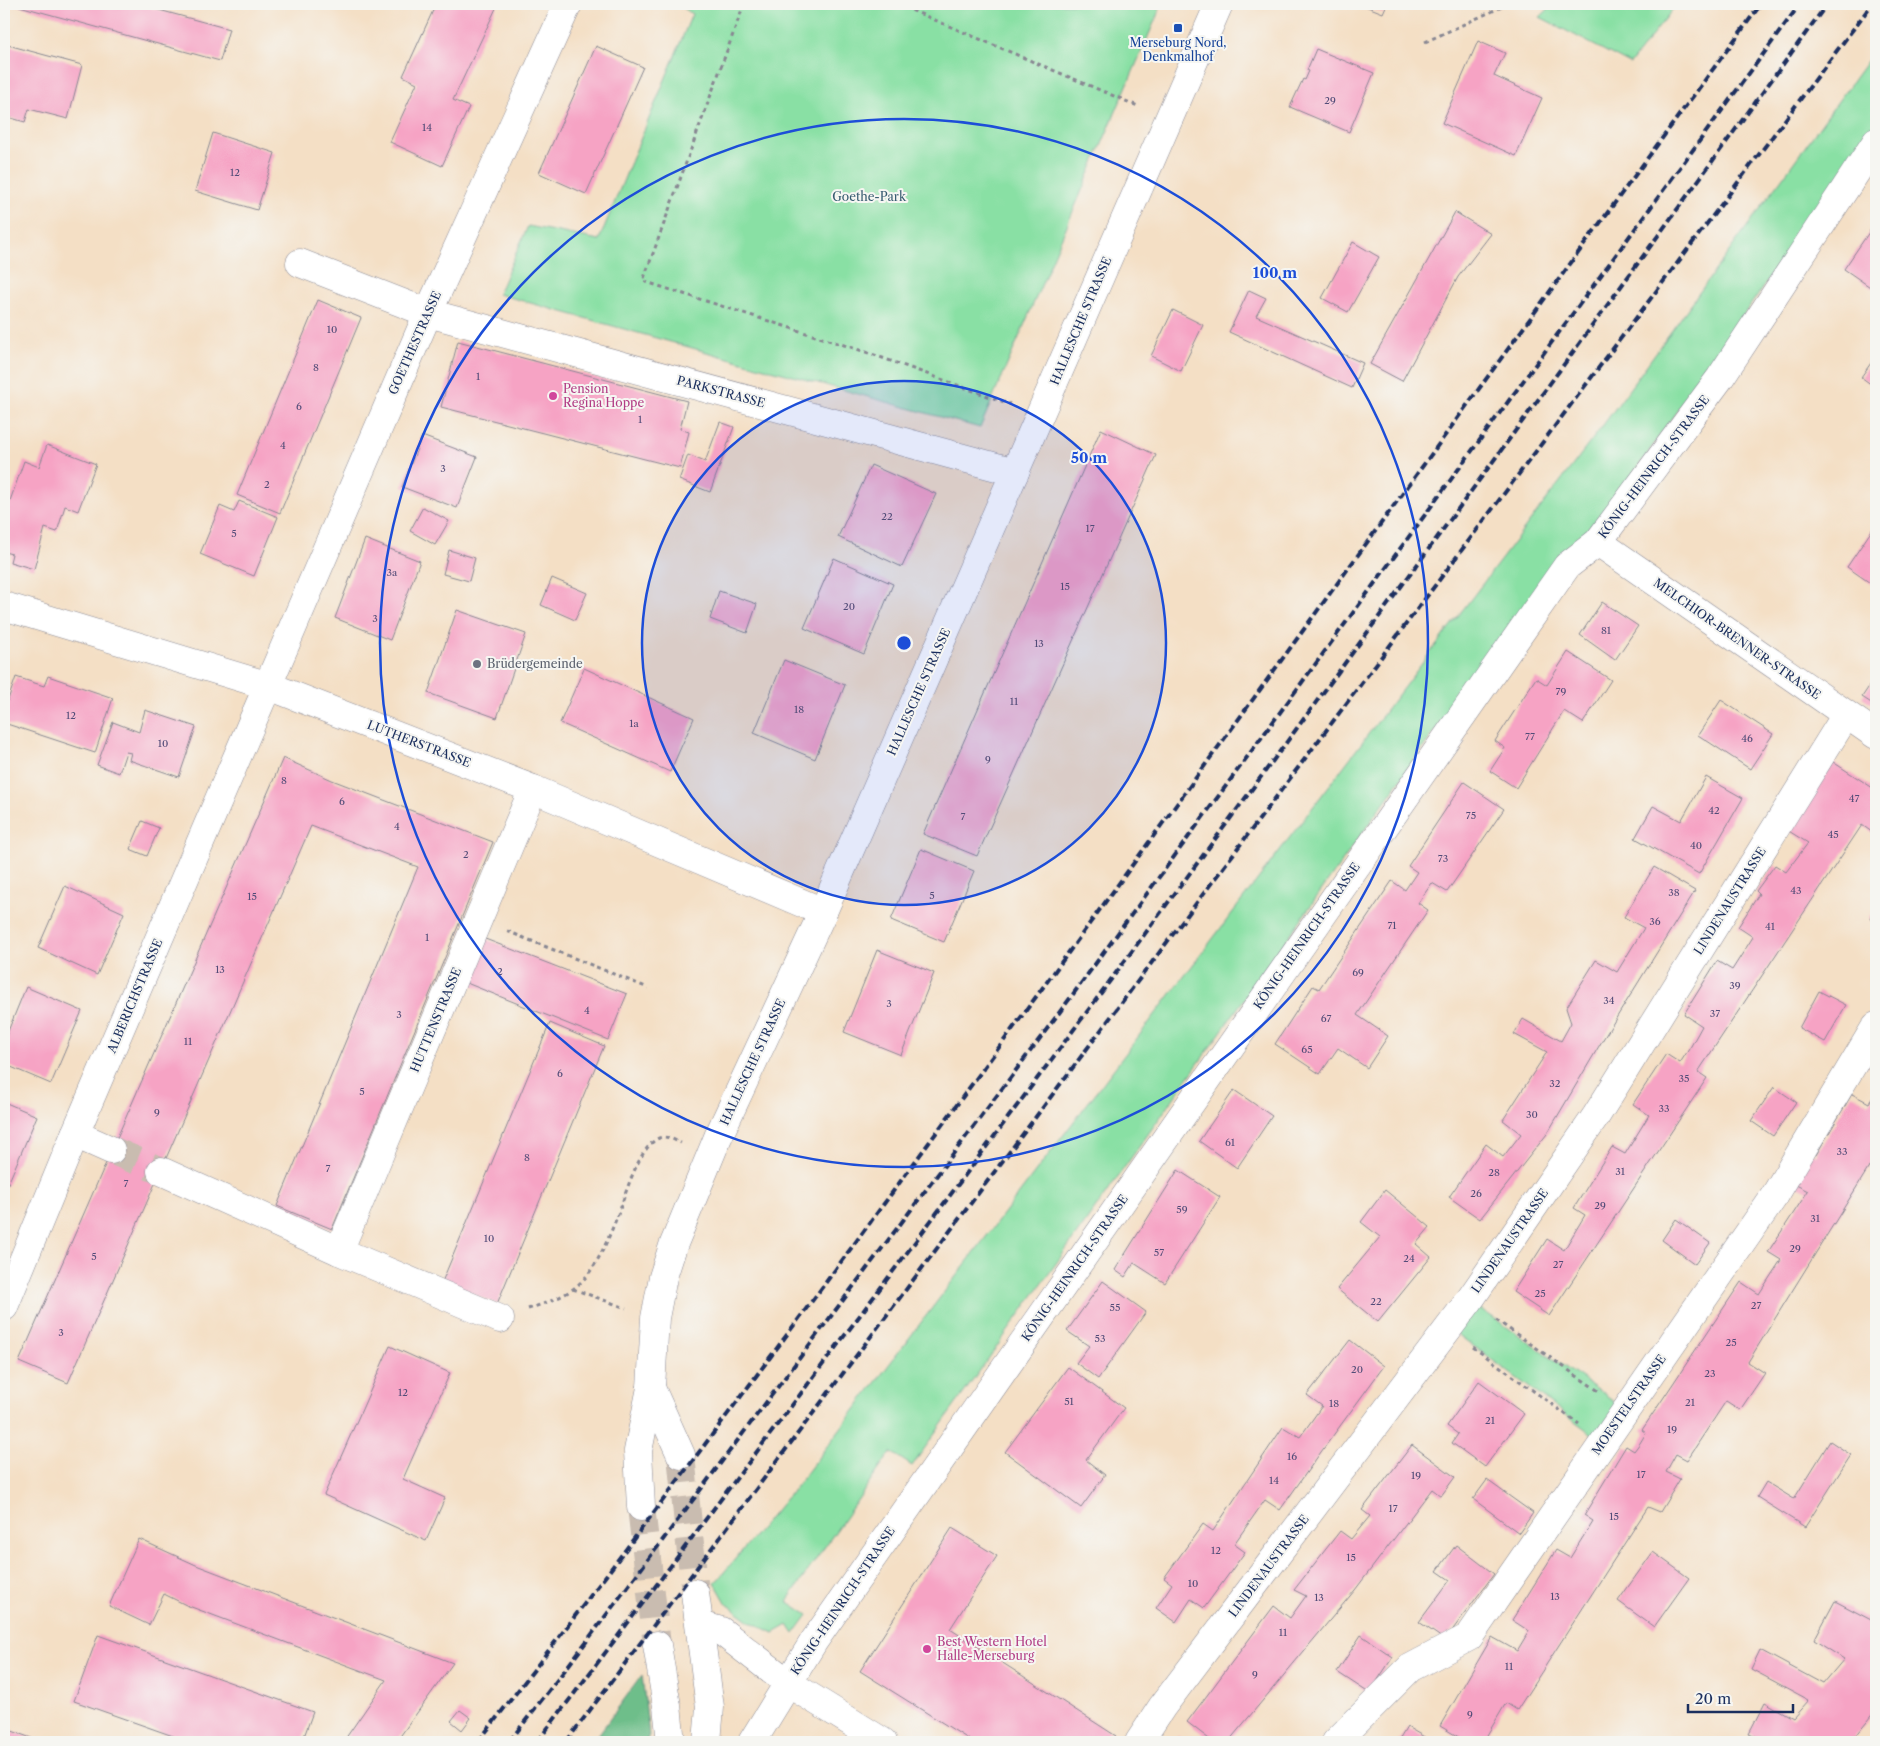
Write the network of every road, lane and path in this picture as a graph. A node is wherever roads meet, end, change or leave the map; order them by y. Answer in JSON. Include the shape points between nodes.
{"nodes":[{"id":1,"x":568,"y":4,"type":"edge"},
{"id":2,"x":744,"y":4,"type":"edge"},
{"id":3,"x":897,"y":4,"type":"edge"},
{"id":4,"x":1219,"y":4,"type":"edge"},
{"id":5,"x":1508,"y":4,"type":"edge"},
{"id":6,"x":1425,"y":42,"type":"dead end"},
{"id":7,"x":1168,"y":119,"type":"junction"},
{"id":8,"x":1876,"y":142,"type":"edge"},
{"id":9,"x":300,"y":263,"type":"dead end"},
{"id":10,"x":428,"y":313,"type":"junction"},
{"id":11,"x":1040,"y":414,"type":"junction"},
{"id":12,"x":1015,"y":472,"type":"junction"},
{"id":13,"x":1598,"y":542,"type":"junction"},
{"id":14,"x":4,"y":606,"type":"edge"},
{"id":15,"x":269,"y":686,"type":"junction"},
{"id":16,"x":1846,"y":715,"type":"junction"},
{"id":17,"x":1876,"y":735,"type":"edge"},
{"id":18,"x":533,"y":789,"type":"junction"},
{"id":19,"x":823,"y":912,"type":"junction"},
{"id":20,"x":478,"y":919,"type":"junction"},
{"id":21,"x":648,"y":988,"type":"dead end"},
{"id":22,"x":1876,"y":1026,"type":"edge"},
{"id":23,"x":75,"y":1134,"type":"junction"},
{"id":24,"x":111,"y":1150,"type":"tunnel mouth"},
{"id":25,"x":710,"y":1156,"type":"junction"},
{"id":26,"x":161,"y":1172,"type":"tunnel mouth"},
{"id":27,"x":339,"y":1251,"type":"junction"},
{"id":28,"x":572,"y":1289,"type":"junction"},
{"id":29,"x":1469,"y":1301,"type":"junction"},
{"id":30,"x":616,"y":1305,"type":"dead end"},
{"id":31,"x":4,"y":1307,"type":"edge"},
{"id":32,"x":500,"y":1320,"type":"joint"},
{"id":33,"x":1449,"y":1328,"type":"junction"},
{"id":34,"x":651,"y":1388,"type":"junction"},
{"id":35,"x":1626,"y":1409,"type":"junction"},
{"id":36,"x":1603,"y":1442,"type":"junction"},
{"id":37,"x":681,"y":1455,"type":"tunnel mouth"},
{"id":38,"x":641,"y":1506,"type":"tunnel mouth"},
{"id":39,"x":696,"y":1593,"type":"tunnel mouth"},
{"id":40,"x":700,"y":1625,"type":"junction"},
{"id":41,"x":657,"y":1646,"type":"tunnel mouth"},
{"id":42,"x":788,"y":1683,"type":"junction"},
{"id":43,"x":671,"y":1742,"type":"edge"},
{"id":44,"x":707,"y":1742,"type":"edge"},
{"id":45,"x":752,"y":1742,"type":"edge"},
{"id":46,"x":883,"y":1742,"type":"edge"},
{"id":47,"x":1139,"y":1742,"type":"edge"},
{"id":48,"x":1336,"y":1742,"type":"edge"}],
"edges":[{"from":1,"to":10,"type":"street","name":"GOETHESTRASSE"},
{"from":2,"to":11,"type":"path","via":[[643,281],[866,352]]},
{"from":3,"to":7,"type":"path"},
{"from":4,"to":7,"type":"street","name":"HALLESCHE STRASSE"},
{"from":5,"to":6,"type":"path"},
{"from":7,"to":11,"type":"street","name":"HALLESCHE STRASSE"},
{"from":8,"to":13,"type":"street","name":"KÖNIG-HEINRICH-STRASSE","via":[[1720,378]]},
{"from":9,"to":10,"type":"street","name":"PARKSTRASSE"},
{"from":10,"to":12,"type":"street","name":"PARKSTRASSE"},
{"from":10,"to":15,"type":"street","name":"GOETHESTRASSE"},
{"from":11,"to":12,"type":"street","name":"HALLESCHE STRASSE"},
{"from":12,"to":19,"type":"street","name":"HALLESCHE STRASSE"},
{"from":13,"to":16,"type":"street","name":"MELCHIOR-BRENNER-STRASSE"},
{"from":13,"to":42,"type":"street","name":"KÖNIG-HEINRICH-STRASSE","via":[[1567,566],[819,1632]]},
{"from":14,"to":15,"type":"street","name":"LUTHERSTRASSE"},
{"from":15,"to":18,"type":"street","name":"LUTHERSTRASSE"},
{"from":15,"to":23,"type":"street","name":"ALBERICHSTRASSE"},
{"from":16,"to":17,"type":"street","name":"MELCHIOR-BRENNER-STRASSE"},
{"from":16,"to":29,"type":"street","name":"LINDENAUSTRASSE","via":[[1596,1116]]},
{"from":18,"to":19,"type":"street","name":"LUTHERSTRASSE"},
{"from":18,"to":20,"type":"street","name":"HUTTENSTRASSE"},
{"from":19,"to":25,"type":"street","name":"HALLESCHE STRASSE"},
{"from":20,"to":21,"type":"path"},
{"from":20,"to":27,"type":"street","name":"HUTTENSTRASSE"},
{"from":22,"to":35,"type":"street","name":"MOESTELSTRASSE","via":[[1775,1195]]},
{"from":23,"to":24,"type":"street"},
{"from":23,"to":31,"type":"street","name":"ALBERICHSTRASSE"},
{"from":25,"to":28,"type":"path","via":[[666,1136],[654,1141],[638,1163],[598,1258],[585,1278]]},
{"from":25,"to":34,"type":"street","name":"HALLESCHE STRASSE","via":[[663,1278],[655,1318]]},
{"from":26,"to":27,"type":"street"},
{"from":27,"to":32,"type":"street"},
{"from":28,"to":30,"type":"path"},
{"from":28,"to":32,"type":"path","via":[[556,1299]]},
{"from":29,"to":33,"type":"street","name":"LINDENAUSTRASSE"},
{"from":29,"to":35,"type":"path"},
{"from":33,"to":36,"type":"path"},
{"from":33,"to":47,"type":"street","name":"LINDENAUSTRASSE","via":[[1174,1691]]},
{"from":34,"to":37,"type":"street","name":"HALLESCHE STRASSE"},
{"from":34,"to":38,"type":"street","name":"HALLESCHE STRASSE","via":[[638,1451]]},
{"from":35,"to":36,"type":"street","name":"MOESTELSTRASSE"},
{"from":36,"to":48,"type":"street","name":"MOESTELSTRASSE","via":[[1469,1637],[1410,1668]]},
{"from":39,"to":40,"type":"street"},
{"from":40,"to":42,"type":"street","via":[[721,1631]]},
{"from":40,"to":44,"type":"street","via":[[710,1707]]},
{"from":41,"to":43,"type":"street"},
{"from":42,"to":45,"type":"street","name":"KÖNIG-HEINRICH-STRASSE"},
{"from":42,"to":46,"type":"street"}]}
